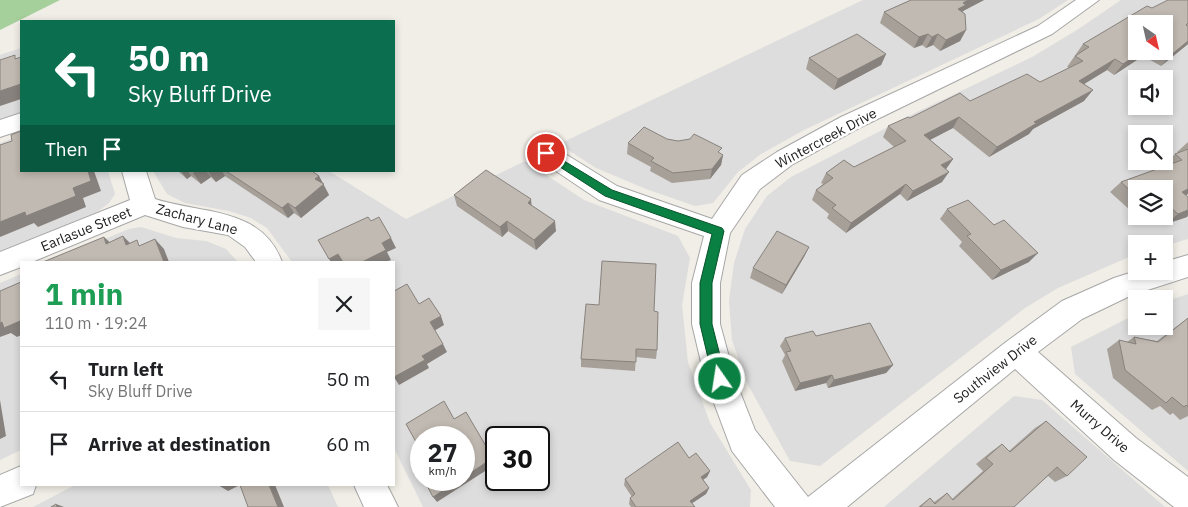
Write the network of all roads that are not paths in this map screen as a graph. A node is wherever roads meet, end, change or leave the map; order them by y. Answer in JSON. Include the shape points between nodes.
{"nodes":[{"id":1,"x":1089,"y":0,"type":"edge"},
{"id":2,"x":20,"y":121,"type":"edge"},
{"id":3,"x":0,"y":129,"type":"edge"},
{"id":4,"x":546,"y":153,"type":"dead end"},
{"id":5,"x":134,"y":172,"type":"edge"},
{"id":6,"x":144,"y":204,"type":"junction"},
{"id":7,"x":718,"y":231,"type":"junction"},
{"id":8,"x":269,"y":261,"type":"edge"},
{"id":9,"x":0,"y":264,"type":"edge"},
{"id":10,"x":1188,"y":266,"type":"edge"},
{"id":11,"x":1016,"y":352,"type":"junction"},
{"id":12,"x":20,"y":482,"type":"edge"},
{"id":13,"x":370,"y":486,"type":"edge"},
{"id":14,"x":0,"y":492,"type":"edge"},
{"id":15,"x":1188,"y":497,"type":"edge"},
{"id":16,"x":381,"y":507,"type":"edge"},
{"id":17,"x":796,"y":507,"type":"edge"},
{"id":18,"x":822,"y":507,"type":"edge"}],
"edges":[{"from":1,"to":7,"type":"street","name":"Wintercreek Drive","via":[[1045,30],[849,123],[785,158],[751,182]]},
{"from":2,"to":3,"type":"street"},
{"from":4,"to":7,"type":"street","via":[[608,193]]},
{"from":5,"to":6,"type":"street","name":"Zachary Lane"},
{"from":6,"to":8,"type":"street","name":"Zachary Lane","via":[[174,215],[237,227],[251,235]]},
{"from":6,"to":9,"type":"street","name":"Earlasue Street"},
{"from":7,"to":17,"type":"street","name":"Wintercreek Drive","via":[[706,283],[706,324],[720,379],[743,440]]},
{"from":10,"to":11,"type":"street","name":"Southview Drive","via":[[1124,286],[1072,310]]},
{"from":11,"to":15,"type":"street","name":"Murry Drive","via":[[1125,448]]},
{"from":11,"to":18,"type":"street","name":"Southview Drive"},
{"from":12,"to":14,"type":"street"},
{"from":13,"to":16,"type":"street"}]}
